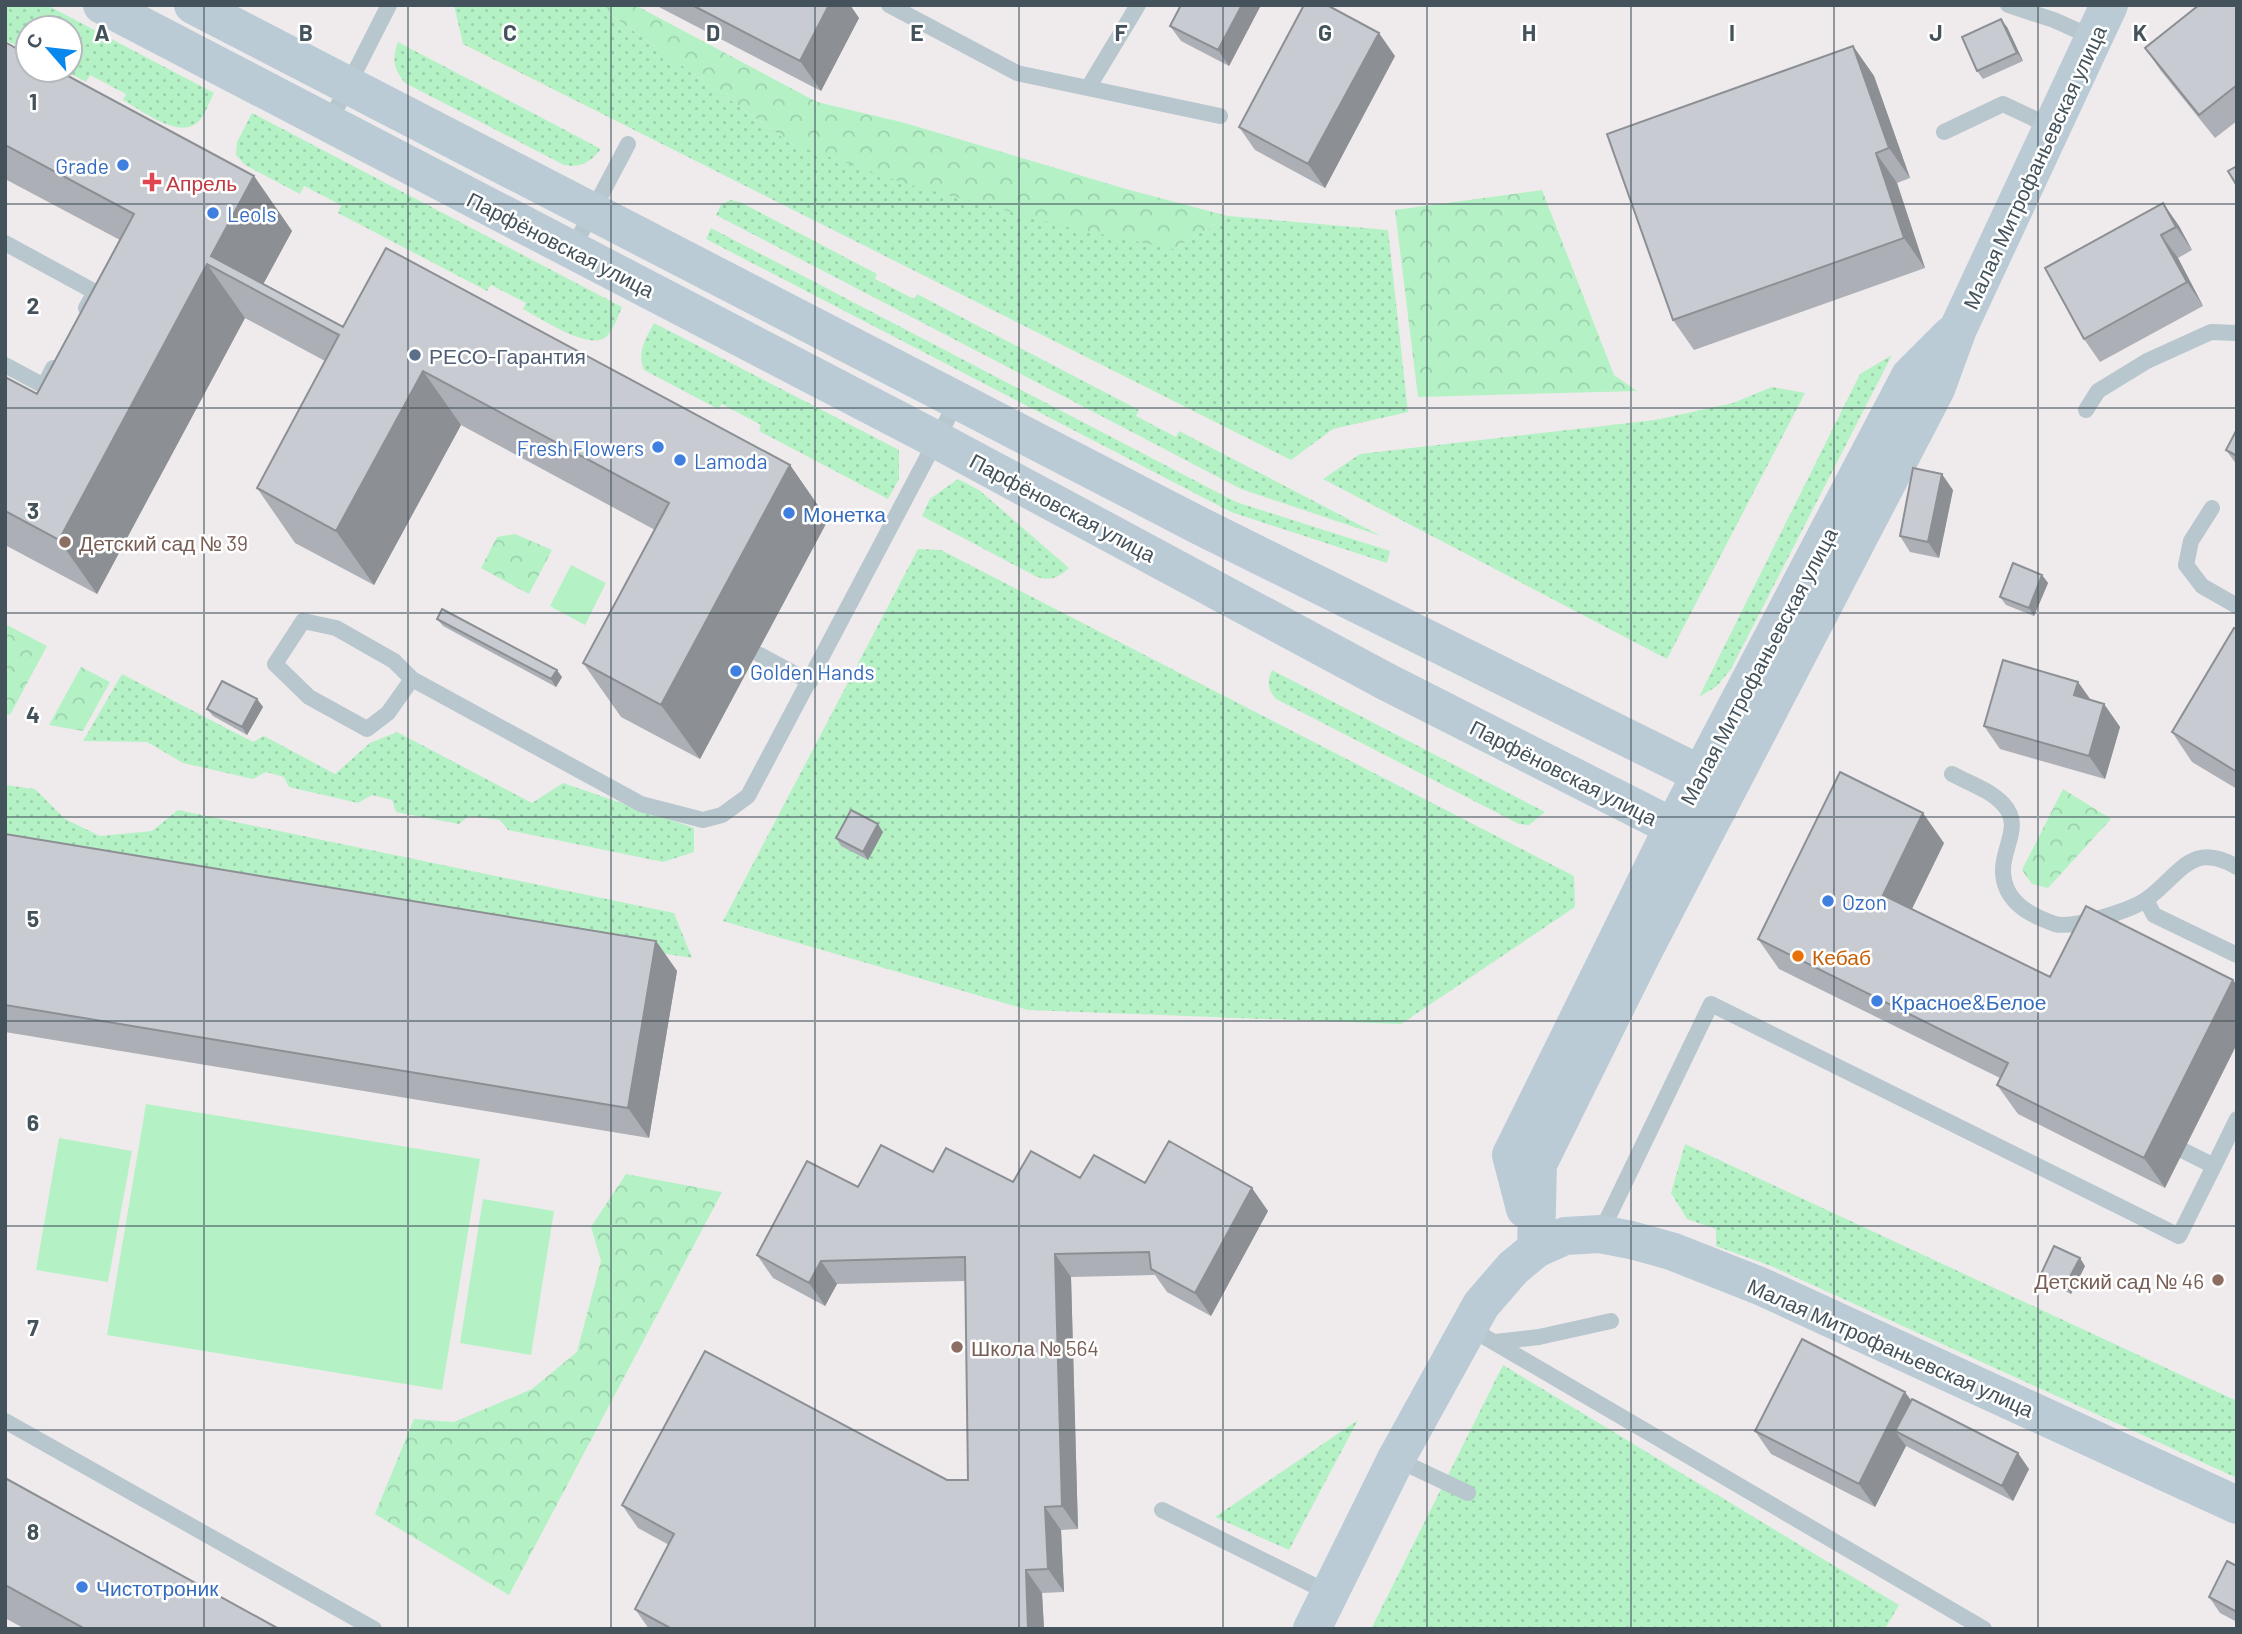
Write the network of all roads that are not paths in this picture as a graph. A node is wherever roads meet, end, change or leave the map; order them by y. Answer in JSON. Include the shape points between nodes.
{"nodes":[{"id":1,"x":103,"y":5,"type":"edge"},
{"id":2,"x":193,"y":5,"type":"edge"},
{"id":3,"x":389,"y":5,"type":"edge"},
{"id":4,"x":889,"y":5,"type":"edge"},
{"id":5,"x":1138,"y":5,"type":"edge"},
{"id":6,"x":2008,"y":5,"type":"edge"},
{"id":7,"x":2102,"y":22,"type":"edge"},
{"id":8,"x":348,"y":86,"type":"junction"},
{"id":9,"x":1088,"y":88,"type":"junction"},
{"id":10,"x":1220,"y":116,"type":"dead end"},
{"id":11,"x":329,"y":123,"type":"junction"},
{"id":12,"x":2052,"y":127,"type":"junction"},
{"id":13,"x":1944,"y":132,"type":"dead end"},
{"id":14,"x":628,"y":144,"type":"dead end"},
{"id":15,"x":592,"y":213,"type":"junction"},
{"id":16,"x":5,"y":243,"type":"edge"},
{"id":17,"x":572,"y":250,"type":"junction"},
{"id":18,"x":75,"y":327,"type":"edge"},
{"id":19,"x":1958,"y":329,"type":"junction"},
{"id":20,"x":2237,"y":333,"type":"edge"},
{"id":21,"x":63,"y":351,"type":"edge"},
{"id":22,"x":5,"y":365,"type":"edge"},
{"id":23,"x":957,"y":401,"type":"junction"},
{"id":24,"x":2086,"y":410,"type":"dead end"},
{"id":25,"x":937,"y":439,"type":"junction"},
{"id":26,"x":2212,"y":508,"type":"dead end"},
{"id":27,"x":2237,"y":606,"type":"edge"},
{"id":28,"x":760,"y":655,"type":"dead end"},
{"id":29,"x":412,"y":679,"type":"junction"},
{"id":30,"x":810,"y":682,"type":"junction"},
{"id":31,"x":1952,"y":774,"type":"dead end"},
{"id":32,"x":1702,"y":775,"type":"junction"},
{"id":33,"x":1718,"y":809,"type":"junction"},
{"id":34,"x":1673,"y":827,"type":"junction"},
{"id":35,"x":2237,"y":867,"type":"edge"},
{"id":36,"x":2146,"y":900,"type":"junction"},
{"id":37,"x":2237,"y":955,"type":"edge"},
{"id":38,"x":2237,"y":1119,"type":"edge"},
{"id":39,"x":2183,"y":1151,"type":"dead end"},
{"id":40,"x":2214,"y":1166,"type":"junction"},
{"id":41,"x":1601,"y":1234,"type":"junction"},
{"id":42,"x":1536,"y":1249,"type":"junction"},
{"id":43,"x":1611,"y":1321,"type":"dead end"},
{"id":44,"x":1481,"y":1334,"type":"junction"},
{"id":45,"x":5,"y":1421,"type":"edge"},
{"id":46,"x":1396,"y":1460,"type":"junction"},
{"id":47,"x":1468,"y":1493,"type":"dead end"},
{"id":48,"x":2237,"y":1505,"type":"edge"},
{"id":49,"x":1162,"y":1510,"type":"dead end"},
{"id":50,"x":1329,"y":1594,"type":"junction"},
{"id":51,"x":374,"y":1629,"type":"edge"},
{"id":52,"x":1312,"y":1629,"type":"edge"},
{"id":53,"x":1984,"y":1629,"type":"edge"}],
"edges":[{"from":1,"to":11,"type":"street","name":"Парфёновская улица"},
{"from":2,"to":8,"type":"street","name":"Парфёновская улица"},
{"from":3,"to":8,"type":"lane"},
{"from":4,"to":9,"type":"lane","via":[[1017,73]]},
{"from":5,"to":9,"type":"lane"},
{"from":6,"to":7,"type":"lane","via":[[2054,20]]},
{"from":7,"to":12,"type":"street","name":"Малая Митрофаньевская улица"},
{"from":8,"to":11,"type":"lane"},
{"from":8,"to":15,"type":"street","name":"Парфёновская улица"},
{"from":9,"to":10,"type":"lane"},
{"from":11,"to":17,"type":"street","name":"Парфёновская улица"},
{"from":12,"to":13,"type":"lane","via":[[2003,104]]},
{"from":12,"to":19,"type":"street","name":"Малая Митрофаньевская улица"},
{"from":14,"to":15,"type":"lane"},
{"from":15,"to":17,"type":"lane"},
{"from":15,"to":23,"type":"street","name":"Парфёновская улица"},
{"from":16,"to":18,"type":"lane","via":[[94,292]]},
{"from":17,"to":25,"type":"street","name":"Парфёновская улица"},
{"from":19,"to":32,"type":"street","name":"Малая Митрофаньевская улица","via":[[1910,376]]},
{"from":19,"to":33,"type":"street","name":"Малая Митрофаньевская улица","via":[[1936,389]]},
{"from":20,"to":24,"type":"lane","via":[[2211,332],[2147,361],[2098,391]]},
{"from":21,"to":22,"type":"lane","via":[[44,386]]},
{"from":23,"to":25,"type":"lane"},
{"from":23,"to":32,"type":"street","name":"Парфёновская улица"},
{"from":25,"to":30,"type":"lane"},
{"from":25,"to":34,"type":"street","name":"Парфёновская улица","via":[[1385,681]]},
{"from":26,"to":27,"type":"lane","via":[[2192,541],[2186,565],[2202,586]]},
{"from":28,"to":30,"type":"lane"},
{"from":29,"to":29,"type":"lane","via":[[394,661],[336,628],[303,621],[275,664],[309,697],[367,729],[388,713]]},
{"from":29,"to":30,"type":"lane","via":[[640,804],[703,820],[722,815],[748,796]]},
{"from":31,"to":36,"type":"lane","via":[[2004,805],[2014,824],[2003,870],[2010,895],[2025,912],[2059,925]]},
{"from":32,"to":33,"type":"street"},
{"from":32,"to":34,"type":"street","name":"Малая Митрофаньевская улица"},
{"from":33,"to":34,"type":"street","name":"Парфёновская улица"},
{"from":33,"to":42,"type":"street","name":"Малая Митрофаньевская улица","via":[[1538,1164]]},
{"from":34,"to":42,"type":"street","name":"Малая Митрофаньевская улица","via":[[1511,1155]]},
{"from":35,"to":36,"type":"lane","via":[[2209,856],[2191,860]]},
{"from":36,"to":37,"type":"lane","via":[[2154,915]]},
{"from":38,"to":40,"type":"lane"},
{"from":39,"to":40,"type":"lane"},
{"from":40,"to":41,"type":"lane","via":[[2179,1236],[1711,1004]]},
{"from":41,"to":42,"type":"street","name":"Малая Митрофаньевская улица","via":[[1565,1236]]},
{"from":41,"to":48,"type":"street","name":"Малая Митрофаньевская улица","via":[[1671,1251],[1760,1286]]},
{"from":42,"to":44,"type":"street","name":"Малая Митрофаньевская улица","via":[[1481,1305]]},
{"from":43,"to":44,"type":"lane","via":[[1539,1337]]},
{"from":44,"to":46,"type":"street","name":"Малая Митрофаньевская улица"},
{"from":44,"to":53,"type":"lane"},
{"from":45,"to":51,"type":"lane"},
{"from":46,"to":47,"type":"lane"},
{"from":46,"to":50,"type":"street","name":"Малая Митрофаньевская улица"},
{"from":49,"to":50,"type":"lane"},
{"from":50,"to":52,"type":"street","name":"Малая Митрофаньевская улица"}]}
